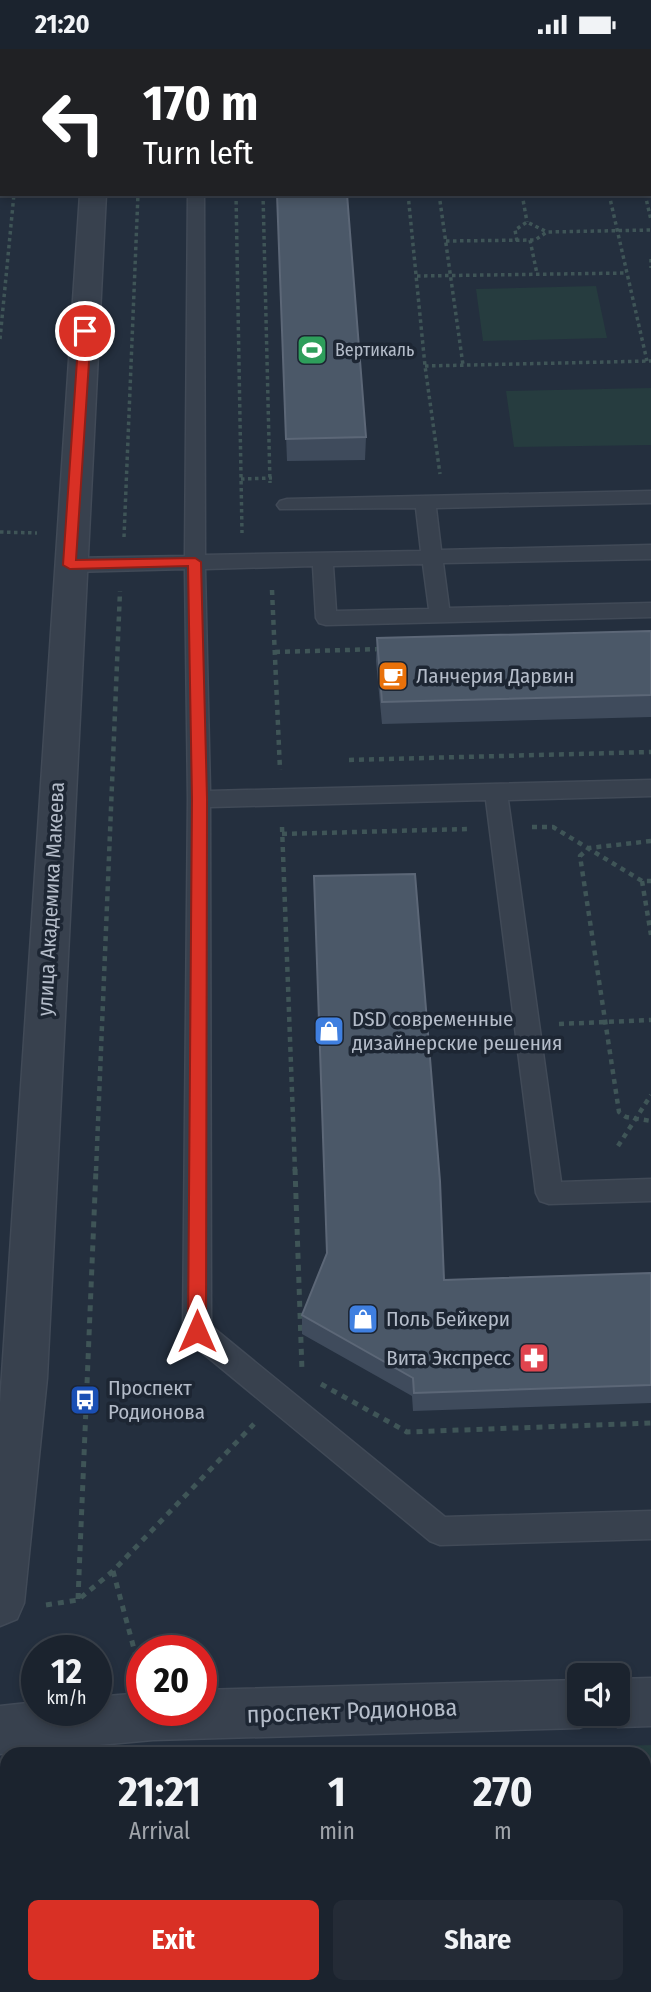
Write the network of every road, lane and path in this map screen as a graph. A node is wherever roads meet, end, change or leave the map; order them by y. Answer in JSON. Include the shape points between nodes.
{"nodes":[{"id":1,"x":14,"y":196,"type":"edge"},
{"id":2,"x":93,"y":196,"type":"edge"},
{"id":3,"x":138,"y":196,"type":"edge"},
{"id":4,"x":196,"y":196,"type":"edge"},
{"id":5,"x":236,"y":196,"type":"edge"},
{"id":6,"x":263,"y":196,"type":"edge"},
{"id":7,"x":408,"y":196,"type":"edge"},
{"id":8,"x":439,"y":196,"type":"edge"},
{"id":9,"x":522,"y":196,"type":"edge"},
{"id":10,"x":610,"y":196,"type":"edge"},
{"id":11,"x":645,"y":196,"type":"edge"},
{"id":12,"x":651,"y":220,"type":"edge"},
{"id":13,"x":527,"y":222,"type":"junction"},
{"id":14,"x":618,"y":230,"type":"junction"},
{"id":15,"x":651,"y":230,"type":"edge"},
{"id":16,"x":547,"y":232,"type":"junction"},
{"id":17,"x":530,"y":240,"type":"junction"},
{"id":18,"x":446,"y":241,"type":"junction"},
{"id":19,"x":517,"y":241,"type":"junction"},
{"id":20,"x":651,"y":259,"type":"edge"},
{"id":21,"x":651,"y":268,"type":"edge"},
{"id":22,"x":626,"y":272,"type":"junction"},
{"id":23,"x":537,"y":274,"type":"junction"},
{"id":24,"x":450,"y":275,"type":"junction"},
{"id":25,"x":417,"y":276,"type":"junction"},
{"id":26,"x":0,"y":339,"type":"edge"},
{"id":27,"x":649,"y":361,"type":"edge"},
{"id":28,"x":463,"y":365,"type":"junction"},
{"id":29,"x":425,"y":366,"type":"junction"},
{"id":30,"x":441,"y":482,"type":"dead end"},
{"id":31,"x":270,"y":492,"type":"dead end"},
{"id":32,"x":651,"y":497,"type":"edge"},
{"id":33,"x":425,"y":503,"type":"junction"},
{"id":34,"x":287,"y":505,"type":"dead end"},
{"id":35,"x":242,"y":533,"type":"dead end"},
{"id":36,"x":651,"y":552,"type":"edge"},
{"id":37,"x":432,"y":558,"type":"junction"},
{"id":38,"x":270,"y":561,"type":"junction"},
{"id":39,"x":323,"y":561,"type":"junction"},
{"id":40,"x":121,"y":562,"type":"junction"},
{"id":41,"x":195,"y":562,"type":"junction"},
{"id":42,"x":70,"y":565,"type":"junction"},
{"id":43,"x":651,"y":610,"type":"edge"},
{"id":44,"x":440,"y":616,"type":"junction"},
{"id":45,"x":386,"y":649,"type":"edge"},
{"id":46,"x":275,"y":653,"type":"junction"},
{"id":47,"x":651,"y":752,"type":"edge"},
{"id":48,"x":349,"y":760,"type":"dead end"},
{"id":49,"x":651,"y":788,"type":"edge"},
{"id":50,"x":496,"y":793,"type":"junction"},
{"id":51,"x":281,"y":797,"type":"junction"},
{"id":52,"x":200,"y":799,"type":"junction"},
{"id":53,"x":651,"y":841,"type":"edge"},
{"id":54,"x":642,"y":881,"type":"dead end"},
{"id":55,"x":651,"y":935,"type":"edge"},
{"id":56,"x":651,"y":1020,"type":"edge"},
{"id":57,"x":604,"y":1022,"type":"junction"},
{"id":58,"x":527,"y":1025,"type":"junction"},
{"id":59,"x":651,"y":1095,"type":"edge"},
{"id":60,"x":635,"y":1119,"type":"junction"},
{"id":61,"x":651,"y":1121,"type":"edge"},
{"id":62,"x":618,"y":1146,"type":"dead end"},
{"id":63,"x":651,"y":1190,"type":"edge"},
{"id":64,"x":278,"y":1399,"type":"junction"},
{"id":65,"x":651,"y":1423,"type":"edge"},
{"id":66,"x":651,"y":1525,"type":"edge"},
{"id":67,"x":113,"y":1571,"type":"junction"},
{"id":68,"x":78,"y":1600,"type":"junction"},
{"id":69,"x":0,"y":1603,"type":"edge"},
{"id":70,"x":39,"y":1606,"type":"dead end"},
{"id":71,"x":131,"y":1635,"type":"edge"},
{"id":72,"x":651,"y":1702,"type":"edge"},
{"id":73,"x":630,"y":1703,"type":"edge"},
{"id":74,"x":567,"y":1705,"type":"edge"},
{"id":75,"x":0,"y":1730,"type":"edge"}],
"edges":[{"from":1,"to":26,"type":"path"},
{"from":2,"to":42,"type":"street","name":"улица Академика Макеева"},
{"from":3,"to":40,"type":"path"},
{"from":4,"to":41,"type":"lane"},
{"from":5,"to":35,"type":"path"},
{"from":6,"to":31,"type":"path"},
{"from":7,"to":25,"type":"path"},
{"from":8,"to":18,"type":"path"},
{"from":9,"to":13,"type":"path"},
{"from":10,"to":14,"type":"path"},
{"from":11,"to":12,"type":"path"},
{"from":13,"to":16,"type":"path"},
{"from":13,"to":19,"type":"path","via":[[515,230]]},
{"from":14,"to":15,"type":"path"},
{"from":14,"to":16,"type":"path"},
{"from":14,"to":22,"type":"path"},
{"from":16,"to":17,"type":"path"},
{"from":17,"to":19,"type":"path"},
{"from":17,"to":23,"type":"path"},
{"from":18,"to":19,"type":"path"},
{"from":18,"to":24,"type":"path"},
{"from":20,"to":21,"type":"path"},
{"from":22,"to":23,"type":"path"},
{"from":22,"to":27,"type":"path"},
{"from":23,"to":24,"type":"path"},
{"from":24,"to":25,"type":"path"},
{"from":24,"to":28,"type":"path"},
{"from":25,"to":29,"type":"path"},
{"from":27,"to":28,"type":"path"},
{"from":28,"to":29,"type":"path"},
{"from":29,"to":30,"type":"path"},
{"from":32,"to":33,"type":"lane"},
{"from":33,"to":34,"type":"lane"},
{"from":33,"to":37,"type":"lane"},
{"from":36,"to":37,"type":"lane"},
{"from":37,"to":39,"type":"lane"},
{"from":37,"to":44,"type":"lane"},
{"from":38,"to":39,"type":"lane"},
{"from":38,"to":41,"type":"lane"},
{"from":38,"to":46,"type":"path"},
{"from":39,"to":44,"type":"lane","via":[[326,618]]},
{"from":40,"to":41,"type":"lane"},
{"from":40,"to":42,"type":"lane"},
{"from":40,"to":68,"type":"path"},
{"from":41,"to":52,"type":"lane"},
{"from":42,"to":69,"type":"street","name":"улица Академика Макеева","via":[[25,1378]]},
{"from":43,"to":44,"type":"lane"},
{"from":45,"to":46,"type":"path"},
{"from":46,"to":51,"type":"path"},
{"from":47,"to":48,"type":"path"},
{"from":49,"to":50,"type":"lane"},
{"from":50,"to":51,"type":"lane"},
{"from":50,"to":58,"type":"lane"},
{"from":51,"to":52,"type":"lane"},
{"from":51,"to":65,"type":"path","via":[[302,1373],[407,1432]]},
{"from":52,"to":64,"type":"lane","via":[[197,1331]]},
{"from":53,"to":57,"type":"path","via":[[589,848],[580,856]]},
{"from":54,"to":55,"type":"path"},
{"from":56,"to":57,"type":"path"},
{"from":57,"to":58,"type":"path"},
{"from":57,"to":60,"type":"path","via":[[619,1112]]},
{"from":58,"to":63,"type":"lane","via":[[549,1193]]},
{"from":59,"to":60,"type":"path"},
{"from":60,"to":61,"type":"path"},
{"from":60,"to":62,"type":"path"},
{"from":64,"to":66,"type":"lane","via":[[440,1531]]},
{"from":64,"to":67,"type":"path"},
{"from":67,"to":68,"type":"path"},
{"from":67,"to":71,"type":"path"},
{"from":68,"to":70,"type":"path"},
{"from":72,"to":73,"type":"street"},
{"from":74,"to":75,"type":"street","name":"проспект Родионова","via":[[153,1716]]}]}
